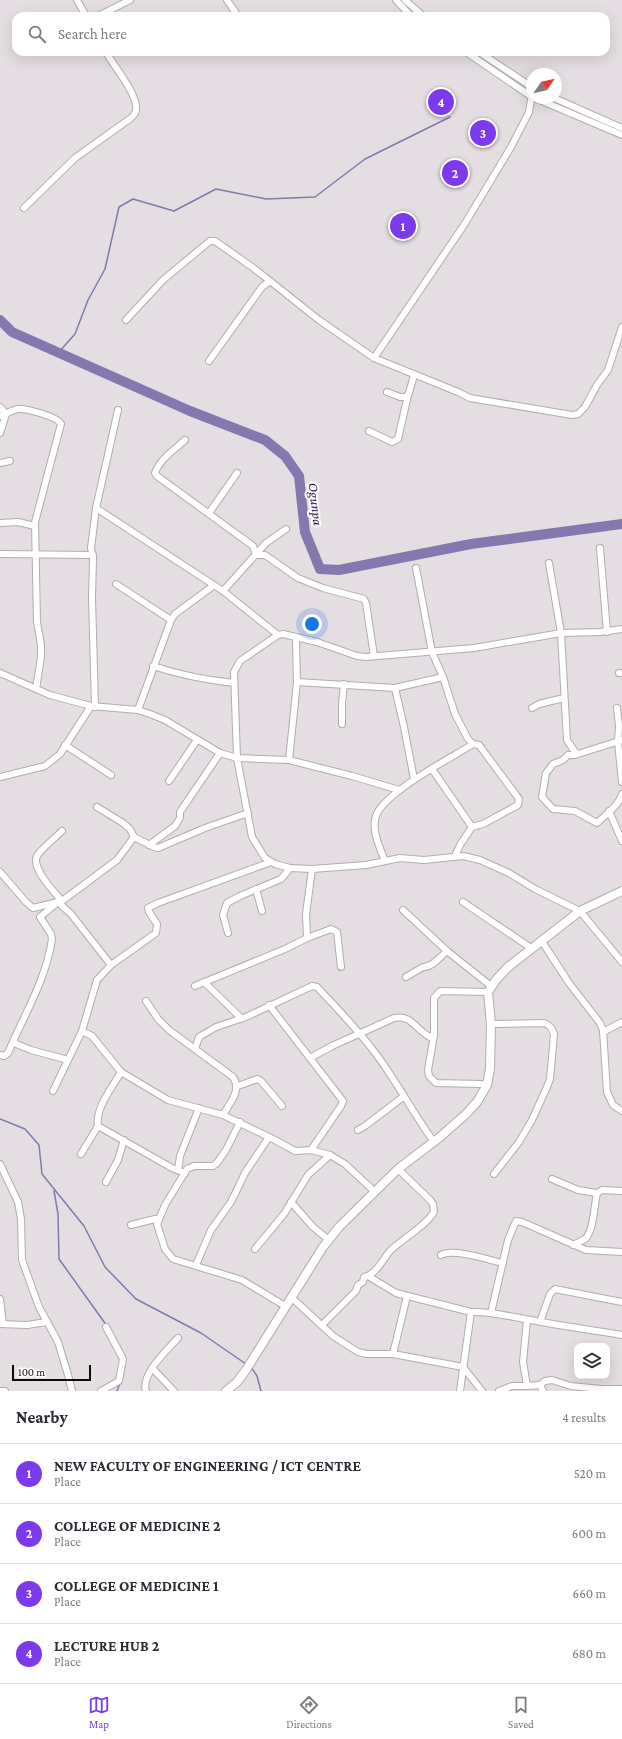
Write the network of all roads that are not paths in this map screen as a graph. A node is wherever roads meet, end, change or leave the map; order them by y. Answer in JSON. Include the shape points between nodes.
{"nodes":[{"id":1,"x":77,"y":0,"type":"edge"},
{"id":2,"x":130,"y":0,"type":"edge"},
{"id":3,"x":227,"y":0,"type":"edge"},
{"id":4,"x":396,"y":0,"type":"edge"},
{"id":5,"x":405,"y":0,"type":"edge"},
{"id":6,"x":84,"y":12,"type":"edge"},
{"id":7,"x":106,"y":12,"type":"edge"},
{"id":8,"x":235,"y":12,"type":"edge"},
{"id":9,"x":408,"y":12,"type":"edge"},
{"id":10,"x":418,"y":12,"type":"edge"},
{"id":11,"x":108,"y":56,"type":"edge"},
{"id":12,"x":472,"y":56,"type":"edge"},
{"id":13,"x":485,"y":56,"type":"edge"},
{"id":14,"x":526,"y":83,"type":"edge"},
{"id":15,"x":526,"y":92,"type":"edge"},
{"id":16,"x":562,"y":102,"type":"edge"},
{"id":17,"x":530,"y":104,"type":"edge"},
{"id":18,"x":550,"y":104,"type":"edge"},
{"id":19,"x":622,"y":128,"type":"edge"},
{"id":20,"x":622,"y":135,"type":"edge"},
{"id":21,"x":24,"y":208,"type":"dead end"},
{"id":22,"x":270,"y":281,"type":"junction"},
{"id":23,"x":126,"y":320,"type":"dead end"},
{"id":24,"x":622,"y":327,"type":"edge"},
{"id":25,"x":374,"y":358,"type":"junction"},
{"id":26,"x":209,"y":361,"type":"dead end"},
{"id":27,"x":414,"y":375,"type":"junction"},
{"id":28,"x":387,"y":392,"type":"dead end"},
{"id":29,"x":408,"y":395,"type":"junction"},
{"id":30,"x":0,"y":407,"type":"edge"},
{"id":31,"x":118,"y":410,"type":"dead end"},
{"id":32,"x":3,"y":415,"type":"edge"},
{"id":33,"x":369,"y":431,"type":"dead end"},
{"id":34,"x":0,"y":432,"type":"edge"},
{"id":35,"x":185,"y":440,"type":"dead end"},
{"id":36,"x":10,"y":461,"type":"dead end"},
{"id":37,"x":0,"y":463,"type":"edge"},
{"id":38,"x":237,"y":473,"type":"dead end"},
{"id":39,"x":96,"y":508,"type":"junction"},
{"id":40,"x":209,"y":513,"type":"junction"},
{"id":41,"x":1,"y":522,"type":"edge"},
{"id":42,"x":35,"y":526,"type":"junction"},
{"id":43,"x":286,"y":529,"type":"dead end"},
{"id":44,"x":600,"y":548,"type":"dead end"},
{"id":45,"x":0,"y":554,"type":"edge"},
{"id":46,"x":35,"y":555,"type":"junction"},
{"id":47,"x":93,"y":555,"type":"junction"},
{"id":48,"x":256,"y":555,"type":"junction"},
{"id":49,"x":548,"y":563,"type":"dead end"},
{"id":50,"x":416,"y":568,"type":"dead end"},
{"id":51,"x":116,"y":584,"type":"dead end"},
{"id":52,"x":213,"y":586,"type":"junction"},
{"id":53,"x":223,"y":591,"type":"junction"},
{"id":54,"x":171,"y":620,"type":"junction"},
{"id":55,"x":622,"y":629,"type":"edge"},
{"id":56,"x":607,"y":632,"type":"junction"},
{"id":57,"x":561,"y":633,"type":"junction"},
{"id":58,"x":278,"y":635,"type":"junction"},
{"id":59,"x":296,"y":638,"type":"junction"},
{"id":60,"x":432,"y":652,"type":"junction"},
{"id":61,"x":374,"y":656,"type":"junction"},
{"id":62,"x":153,"y":666,"type":"junction"},
{"id":63,"x":0,"y":673,"type":"edge"},
{"id":64,"x":443,"y":677,"type":"junction"},
{"id":65,"x":297,"y":682,"type":"junction"},
{"id":66,"x":234,"y":683,"type":"junction"},
{"id":67,"x":344,"y":684,"type":"junction"},
{"id":68,"x":395,"y":688,"type":"junction"},
{"id":69,"x":36,"y":689,"type":"junction"},
{"id":70,"x":564,"y":698,"type":"junction"},
{"id":71,"x":93,"y":706,"type":"junction"},
{"id":72,"x":532,"y":708,"type":"dead end"},
{"id":73,"x":617,"y":708,"type":"dead end"},
{"id":74,"x":138,"y":710,"type":"junction"},
{"id":75,"x":342,"y":724,"type":"dead end"},
{"id":76,"x":197,"y":740,"type":"junction"},
{"id":77,"x":620,"y":741,"type":"edge"},
{"id":78,"x":65,"y":744,"type":"junction"},
{"id":79,"x":472,"y":744,"type":"junction"},
{"id":80,"x":575,"y":752,"type":"junction"},
{"id":81,"x":220,"y":753,"type":"junction"},
{"id":82,"x":237,"y":758,"type":"junction"},
{"id":83,"x":290,"y":760,"type":"junction"},
{"id":84,"x":432,"y":769,"type":"junction"},
{"id":85,"x":111,"y":775,"type":"dead end"},
{"id":86,"x":0,"y":777,"type":"edge"},
{"id":87,"x":414,"y":779,"type":"junction"},
{"id":88,"x":169,"y":781,"type":"dead end"},
{"id":89,"x":622,"y":782,"type":"edge"},
{"id":90,"x":399,"y":790,"type":"junction"},
{"id":91,"x":621,"y":797,"type":"edge"},
{"id":92,"x":97,"y":807,"type":"dead end"},
{"id":93,"x":609,"y":811,"type":"junction"},
{"id":94,"x":248,"y":814,"type":"junction"},
{"id":95,"x":472,"y":828,"type":"junction"},
{"id":96,"x":62,"y":831,"type":"dead end"},
{"id":97,"x":134,"y":837,"type":"junction"},
{"id":98,"x":622,"y":841,"type":"edge"},
{"id":99,"x":149,"y":845,"type":"junction"},
{"id":100,"x":455,"y":856,"type":"junction"},
{"id":101,"x":385,"y":861,"type":"junction"},
{"id":102,"x":271,"y":862,"type":"junction"},
{"id":103,"x":290,"y":868,"type":"junction"},
{"id":104,"x":312,"y":869,"type":"junction"},
{"id":105,"x":0,"y":872,"type":"edge"},
{"id":106,"x":256,"y":890,"type":"junction"},
{"id":107,"x":622,"y":891,"type":"edge"},
{"id":108,"x":60,"y":902,"type":"junction"},
{"id":109,"x":463,"y":902,"type":"dead end"},
{"id":110,"x":33,"y":908,"type":"junction"},
{"id":111,"x":403,"y":910,"type":"dead end"},
{"id":112,"x":262,"y":911,"type":"dead end"},
{"id":113,"x":580,"y":911,"type":"junction"},
{"id":114,"x":40,"y":917,"type":"junction"},
{"id":115,"x":228,"y":933,"type":"dead end"},
{"id":116,"x":307,"y":938,"type":"junction"},
{"id":117,"x":541,"y":940,"type":"junction"},
{"id":118,"x":531,"y":948,"type":"junction"},
{"id":119,"x":447,"y":951,"type":"junction"},
{"id":120,"x":620,"y":955,"type":"edge"},
{"id":121,"x":622,"y":962,"type":"edge"},
{"id":122,"x":111,"y":965,"type":"junction"},
{"id":123,"x":341,"y":967,"type":"dead end"},
{"id":124,"x":406,"y":977,"type":"dead end"},
{"id":125,"x":204,"y":982,"type":"junction"},
{"id":126,"x":194,"y":986,"type":"dead end"},
{"id":127,"x":490,"y":989,"type":"junction"},
{"id":128,"x":146,"y":1001,"type":"dead end"},
{"id":129,"x":269,"y":1005,"type":"junction"},
{"id":130,"x":241,"y":1018,"type":"junction"},
{"id":131,"x":622,"y":1022,"type":"edge"},
{"id":132,"x":491,"y":1024,"type":"junction"},
{"id":133,"x":82,"y":1031,"type":"junction"},
{"id":134,"x":603,"y":1032,"type":"junction"},
{"id":135,"x":361,"y":1034,"type":"junction"},
{"id":136,"x":434,"y":1035,"type":"junction"},
{"id":137,"x":14,"y":1043,"type":"junction"},
{"id":138,"x":195,"y":1048,"type":"junction"},
{"id":139,"x":0,"y":1055,"type":"edge"},
{"id":140,"x":310,"y":1058,"type":"junction"},
{"id":141,"x":68,"y":1060,"type":"junction"},
{"id":142,"x":121,"y":1072,"type":"junction"},
{"id":143,"x":487,"y":1085,"type":"junction"},
{"id":144,"x":238,"y":1086,"type":"junction"},
{"id":145,"x":53,"y":1091,"type":"dead end"},
{"id":146,"x":404,"y":1097,"type":"junction"},
{"id":147,"x":282,"y":1106,"type":"dead end"},
{"id":148,"x":199,"y":1108,"type":"junction"},
{"id":149,"x":622,"y":1111,"type":"edge"},
{"id":150,"x":223,"y":1115,"type":"junction"},
{"id":151,"x":240,"y":1122,"type":"junction"},
{"id":152,"x":98,"y":1126,"type":"junction"},
{"id":153,"x":358,"y":1130,"type":"dead end"},
{"id":154,"x":269,"y":1137,"type":"junction"},
{"id":155,"x":124,"y":1140,"type":"junction"},
{"id":156,"x":434,"y":1142,"type":"junction"},
{"id":157,"x":311,"y":1150,"type":"junction"},
{"id":158,"x":81,"y":1154,"type":"dead end"},
{"id":159,"x":330,"y":1155,"type":"junction"},
{"id":160,"x":0,"y":1164,"type":"edge"},
{"id":161,"x":398,"y":1169,"type":"junction"},
{"id":162,"x":178,"y":1170,"type":"junction"},
{"id":163,"x":185,"y":1173,"type":"junction"},
{"id":164,"x":494,"y":1174,"type":"dead end"},
{"id":165,"x":552,"y":1179,"type":"dead end"},
{"id":166,"x":106,"y":1182,"type":"dead end"},
{"id":167,"x":622,"y":1190,"type":"edge"},
{"id":168,"x":374,"y":1191,"type":"junction"},
{"id":169,"x":598,"y":1193,"type":"junction"},
{"id":170,"x":291,"y":1202,"type":"junction"},
{"id":171,"x":159,"y":1219,"type":"junction"},
{"id":172,"x":131,"y":1225,"type":"dead end"},
{"id":173,"x":585,"y":1238,"type":"junction"},
{"id":174,"x":329,"y":1240,"type":"junction"},
{"id":175,"x":573,"y":1245,"type":"junction"},
{"id":176,"x":255,"y":1249,"type":"dead end"},
{"id":177,"x":584,"y":1249,"type":"junction"},
{"id":178,"x":622,"y":1252,"type":"edge"},
{"id":179,"x":441,"y":1255,"type":"dead end"},
{"id":180,"x":503,"y":1263,"type":"junction"},
{"id":181,"x":196,"y":1265,"type":"junction"},
{"id":182,"x":368,"y":1276,"type":"junction"},
{"id":183,"x":407,"y":1296,"type":"junction"},
{"id":184,"x":291,"y":1297,"type":"junction"},
{"id":185,"x":0,"y":1299,"type":"edge"},
{"id":186,"x":622,"y":1302,"type":"edge"},
{"id":187,"x":285,"y":1306,"type":"junction"},
{"id":188,"x":471,"y":1312,"type":"junction"},
{"id":189,"x":491,"y":1313,"type":"junction"},
{"id":190,"x":527,"y":1320,"type":"junction"},
{"id":191,"x":47,"y":1322,"type":"junction"},
{"id":192,"x":540,"y":1322,"type":"junction"},
{"id":193,"x":1,"y":1324,"type":"edge"},
{"id":194,"x":322,"y":1325,"type":"junction"},
{"id":195,"x":106,"y":1327,"type":"dead end"},
{"id":196,"x":622,"y":1335,"type":"edge"},
{"id":197,"x":178,"y":1338,"type":"dead end"},
{"id":198,"x":393,"y":1354,"type":"junction"},
{"id":199,"x":463,"y":1366,"type":"junction"},
{"id":200,"x":153,"y":1369,"type":"junction"},
{"id":201,"x":527,"y":1386,"type":"junction"},
{"id":202,"x":542,"y":1388,"type":"edge"},
{"id":203,"x":571,"y":1388,"type":"edge"},
{"id":204,"x":622,"y":1389,"type":"edge"},
{"id":205,"x":0,"y":1391,"type":"edge"},
{"id":206,"x":5,"y":1391,"type":"edge"},
{"id":207,"x":72,"y":1391,"type":"edge"},
{"id":208,"x":101,"y":1391,"type":"edge"},
{"id":209,"x":146,"y":1391,"type":"edge"},
{"id":210,"x":174,"y":1391,"type":"edge"},
{"id":211,"x":226,"y":1391,"type":"edge"},
{"id":212,"x":460,"y":1391,"type":"edge"},
{"id":213,"x":482,"y":1391,"type":"edge"},
{"id":214,"x":499,"y":1391,"type":"edge"}],
"edges":[{"from":1,"to":6,"type":"street"},
{"from":2,"to":7,"type":"street"},
{"from":3,"to":8,"type":"street"},
{"from":4,"to":9,"type":"street"},
{"from":5,"to":10,"type":"street"},
{"from":11,"to":21,"type":"street","via":[[132,94],[136,102],[136,111],[131,118],[75,158]]},
{"from":12,"to":15,"type":"street"},
{"from":13,"to":14,"type":"street"},
{"from":16,"to":19,"type":"street"},
{"from":17,"to":25,"type":"street","via":[[511,147],[464,225]]},
{"from":18,"to":20,"type":"street"},
{"from":22,"to":23,"type":"street","via":[[210,241],[163,280]]},
{"from":22,"to":25,"type":"street","via":[[319,320]]},
{"from":22,"to":26,"type":"street","via":[[262,287]]},
{"from":24,"to":27,"type":"street","via":[[608,370],[578,414],[470,398]]},
{"from":25,"to":27,"type":"street"},
{"from":27,"to":29,"type":"street"},
{"from":28,"to":29,"type":"street","via":[[403,398]]},
{"from":29,"to":33,"type":"street","via":[[398,439],[392,442]]},
{"from":30,"to":32,"type":"street"},
{"from":31,"to":39,"type":"street"},
{"from":32,"to":34,"type":"street"},
{"from":32,"to":42,"type":"street","via":[[16,409],[25,409],[60,422]]},
{"from":35,"to":40,"type":"street","via":[[163,460],[155,473]]},
{"from":36,"to":37,"type":"street"},
{"from":38,"to":40,"type":"street"},
{"from":39,"to":47,"type":"street","via":[[91,548]]},
{"from":39,"to":52,"type":"street"},
{"from":40,"to":48,"type":"street","via":[[253,546]]},
{"from":41,"to":42,"type":"street"},
{"from":42,"to":46,"type":"street"},
{"from":43,"to":48,"type":"street","via":[[266,543]]},
{"from":44,"to":56,"type":"street"},
{"from":45,"to":46,"type":"street"},
{"from":46,"to":47,"type":"street"},
{"from":46,"to":69,"type":"street","via":[[37,622],[41,651]]},
{"from":47,"to":71,"type":"street"},
{"from":48,"to":53,"type":"street"},
{"from":48,"to":61,"type":"street","via":[[265,555],[298,578],[364,599]]},
{"from":49,"to":57,"type":"street"},
{"from":50,"to":60,"type":"street"},
{"from":51,"to":54,"type":"street"},
{"from":52,"to":53,"type":"street"},
{"from":52,"to":54,"type":"street","via":[[175,614]]},
{"from":53,"to":58,"type":"street"},
{"from":54,"to":62,"type":"street"},
{"from":55,"to":56,"type":"street"},
{"from":56,"to":57,"type":"street"},
{"from":57,"to":60,"type":"street","via":[[474,648]]},
{"from":57,"to":70,"type":"street"},
{"from":58,"to":59,"type":"street"},
{"from":58,"to":66,"type":"street","via":[[240,661],[234,672]]},
{"from":59,"to":61,"type":"street","via":[[317,642],[357,656]]},
{"from":59,"to":65,"type":"street"},
{"from":60,"to":61,"type":"street"},
{"from":60,"to":64,"type":"street"},
{"from":62,"to":66,"type":"street","via":[[210,681]]},
{"from":62,"to":74,"type":"street"},
{"from":63,"to":69,"type":"street"},
{"from":64,"to":68,"type":"street"},
{"from":64,"to":79,"type":"street","via":[[455,714]]},
{"from":65,"to":67,"type":"street"},
{"from":65,"to":83,"type":"street"},
{"from":66,"to":82,"type":"street"},
{"from":67,"to":68,"type":"street"},
{"from":67,"to":75,"type":"street"},
{"from":68,"to":87,"type":"street"},
{"from":69,"to":71,"type":"street"},
{"from":70,"to":72,"type":"street"},
{"from":70,"to":80,"type":"street","via":[[566,740]]},
{"from":71,"to":74,"type":"street"},
{"from":71,"to":78,"type":"street"},
{"from":73,"to":77,"type":"street"},
{"from":74,"to":76,"type":"street","via":[[165,720]]},
{"from":76,"to":81,"type":"street"},
{"from":76,"to":88,"type":"street"},
{"from":77,"to":80,"type":"street","via":[[578,754]]},
{"from":77,"to":89,"type":"street"},
{"from":78,"to":85,"type":"street"},
{"from":78,"to":86,"type":"street","via":[[60,754],[45,766]]},
{"from":79,"to":84,"type":"street"},
{"from":79,"to":95,"type":"street","via":[[479,745],[520,803]]},
{"from":80,"to":93,"type":"street","via":[[575,755],[568,755],[552,764],[546,773],[542,797],[553,809],[575,811],[597,824]]},
{"from":81,"to":82,"type":"street"},
{"from":81,"to":99,"type":"street","via":[[180,812],[180,818],[175,826]]},
{"from":82,"to":83,"type":"street"},
{"from":82,"to":94,"type":"street"},
{"from":83,"to":90,"type":"street"},
{"from":84,"to":87,"type":"street"},
{"from":84,"to":95,"type":"street"},
{"from":87,"to":90,"type":"street"},
{"from":90,"to":101,"type":"street","via":[[376,816],[375,828]]},
{"from":91,"to":93,"type":"street","via":[[617,806]]},
{"from":92,"to":97,"type":"street","via":[[123,823]]},
{"from":93,"to":98,"type":"street"},
{"from":94,"to":99,"type":"street","via":[[205,828],[162,847]]},
{"from":94,"to":102,"type":"street","via":[[252,837],[265,858]]},
{"from":95,"to":100,"type":"street"},
{"from":96,"to":108,"type":"street","via":[[38,855],[36,862],[38,870]]},
{"from":97,"to":99,"type":"street"},
{"from":97,"to":108,"type":"street","via":[[117,860]]},
{"from":100,"to":101,"type":"street"},
{"from":100,"to":113,"type":"street","via":[[480,860]]},
{"from":101,"to":104,"type":"street"},
{"from":102,"to":103,"type":"street"},
{"from":102,"to":122,"type":"street","via":[[148,908],[157,924],[156,933]]},
{"from":103,"to":104,"type":"street"},
{"from":103,"to":106,"type":"street","via":[[281,880]]},
{"from":104,"to":116,"type":"street","via":[[306,914]]},
{"from":105,"to":110,"type":"street"},
{"from":106,"to":112,"type":"street"},
{"from":106,"to":115,"type":"street","via":[[227,903],[223,914]]},
{"from":107,"to":113,"type":"street"},
{"from":108,"to":110,"type":"street"},
{"from":108,"to":114,"type":"street"},
{"from":108,"to":122,"type":"street"},
{"from":109,"to":118,"type":"street"},
{"from":110,"to":114,"type":"street"},
{"from":111,"to":119,"type":"street"},
{"from":113,"to":117,"type":"street"},
{"from":113,"to":120,"type":"street"},
{"from":114,"to":137,"type":"street","via":[[51,934],[52,942],[46,969]]},
{"from":116,"to":123,"type":"street","via":[[331,929],[335,930]]},
{"from":116,"to":125,"type":"street"},
{"from":117,"to":118,"type":"street"},
{"from":117,"to":134,"type":"street","via":[[569,983],[597,1018]]},
{"from":118,"to":127,"type":"street","via":[[508,966]]},
{"from":119,"to":124,"type":"street","via":[[426,968],[423,967]]},
{"from":119,"to":127,"type":"street"},
{"from":120,"to":121,"type":"street"},
{"from":122,"to":133,"type":"street","via":[[97,980]]},
{"from":125,"to":126,"type":"street"},
{"from":125,"to":130,"type":"street"},
{"from":127,"to":132,"type":"street"},
{"from":127,"to":136,"type":"street","via":[[440,991],[434,998]]},
{"from":128,"to":138,"type":"street","via":[[169,1030]]},
{"from":129,"to":130,"type":"street"},
{"from":129,"to":135,"type":"street","via":[[312,986],[316,987]]},
{"from":129,"to":140,"type":"street"},
{"from":130,"to":138,"type":"street","via":[[204,1034]]},
{"from":131,"to":134,"type":"street"},
{"from":132,"to":143,"type":"street","via":[[491,1060]]},
{"from":132,"to":164,"type":"street","via":[[544,1023],[552,1028],[554,1034],[547,1087],[519,1142]]},
{"from":133,"to":141,"type":"street"},
{"from":133,"to":142,"type":"street","via":[[92,1036]]},
{"from":134,"to":149,"type":"street","via":[[607,1092],[613,1105]]},
{"from":135,"to":136,"type":"street","via":[[400,1016],[409,1019],[426,1035]]},
{"from":135,"to":140,"type":"street"},
{"from":135,"to":146,"type":"street"},
{"from":136,"to":143,"type":"street","via":[[428,1070],[432,1080],[436,1083]]},
{"from":137,"to":139,"type":"street","via":[[8,1053]]},
{"from":137,"to":141,"type":"street"},
{"from":138,"to":144,"type":"street","via":[[233,1077]]},
{"from":140,"to":157,"type":"street","via":[[342,1100],[341,1106]]},
{"from":141,"to":145,"type":"street"},
{"from":142,"to":148,"type":"street","via":[[168,1100]]},
{"from":142,"to":152,"type":"street","via":[[102,1105],[97,1119]]},
{"from":143,"to":156,"type":"street","via":[[466,1114]]},
{"from":144,"to":147,"type":"street","via":[[256,1078]]},
{"from":144,"to":150,"type":"street"},
{"from":146,"to":153,"type":"street"},
{"from":146,"to":156,"type":"street"},
{"from":148,"to":150,"type":"street"},
{"from":148,"to":162,"type":"street","via":[[180,1156]]},
{"from":150,"to":151,"type":"street"},
{"from":151,"to":154,"type":"street"},
{"from":151,"to":163,"type":"street","via":[[217,1163],[213,1166],[194,1166]]},
{"from":152,"to":155,"type":"street"},
{"from":152,"to":158,"type":"street"},
{"from":154,"to":157,"type":"street","via":[[294,1151]]},
{"from":154,"to":181,"type":"street","via":[[245,1173],[231,1202],[211,1230]]},
{"from":155,"to":162,"type":"street"},
{"from":155,"to":166,"type":"street","via":[[118,1160]]},
{"from":156,"to":161,"type":"street"},
{"from":157,"to":159,"type":"street"},
{"from":159,"to":168,"type":"street","via":[[345,1164]]},
{"from":159,"to":170,"type":"street","via":[[308,1175]]},
{"from":160,"to":191,"type":"street","via":[[18,1202],[22,1260]]},
{"from":161,"to":168,"type":"street"},
{"from":161,"to":182,"type":"street","via":[[430,1200],[434,1212],[431,1218],[390,1251]]},
{"from":162,"to":163,"type":"street"},
{"from":163,"to":171,"type":"street"},
{"from":165,"to":169,"type":"street","via":[[578,1190]]},
{"from":167,"to":169,"type":"street","via":[[602,1190]]},
{"from":168,"to":174,"type":"street"},
{"from":169,"to":173,"type":"street","via":[[592,1228]]},
{"from":170,"to":174,"type":"street","via":[[313,1227]]},
{"from":170,"to":176,"type":"street"},
{"from":171,"to":172,"type":"street"},
{"from":171,"to":181,"type":"street","via":[[157,1224],[165,1249],[173,1259]]},
{"from":173,"to":175,"type":"street"},
{"from":173,"to":177,"type":"street"},
{"from":174,"to":184,"type":"street"},
{"from":175,"to":177,"type":"street"},
{"from":175,"to":180,"type":"street","via":[[516,1221],[508,1240]]},
{"from":177,"to":178,"type":"street"},
{"from":179,"to":180,"type":"street","via":[[462,1254]]},
{"from":180,"to":189,"type":"street"},
{"from":181,"to":187,"type":"street","via":[[242,1280]]},
{"from":182,"to":183,"type":"street","via":[[396,1293]]},
{"from":182,"to":194,"type":"street","via":[[364,1277],[356,1291]]},
{"from":183,"to":188,"type":"street"},
{"from":183,"to":198,"type":"street"},
{"from":184,"to":187,"type":"street"},
{"from":184,"to":194,"type":"street"},
{"from":185,"to":193,"type":"street"},
{"from":186,"to":192,"type":"street","via":[[555,1289],[550,1294]]},
{"from":187,"to":211,"type":"street","via":[[246,1370]]},
{"from":188,"to":189,"type":"street"},
{"from":188,"to":199,"type":"street"},
{"from":189,"to":190,"type":"street"},
{"from":190,"to":192,"type":"street"},
{"from":190,"to":201,"type":"street","via":[[523,1362]]},
{"from":191,"to":193,"type":"street","via":[[27,1325]]},
{"from":191,"to":207,"type":"street","via":[[58,1342]]},
{"from":192,"to":196,"type":"street"},
{"from":194,"to":198,"type":"street","via":[[333,1336],[358,1352]]},
{"from":195,"to":208,"type":"street","via":[[124,1364],[119,1381]]},
{"from":197,"to":200,"type":"street","via":[[160,1357]]},
{"from":198,"to":199,"type":"street"},
{"from":199,"to":212,"type":"street"},
{"from":199,"to":213,"type":"street"},
{"from":200,"to":209,"type":"street","via":[[145,1383]]},
{"from":200,"to":210,"type":"street"},
{"from":201,"to":202,"type":"street"},
{"from":201,"to":214,"type":"street","via":[[512,1386]]},
{"from":202,"to":203,"type":"street","via":[[544,1381],[552,1380]]},
{"from":203,"to":204,"type":"street"},
{"from":205,"to":206,"type":"street"}]}
